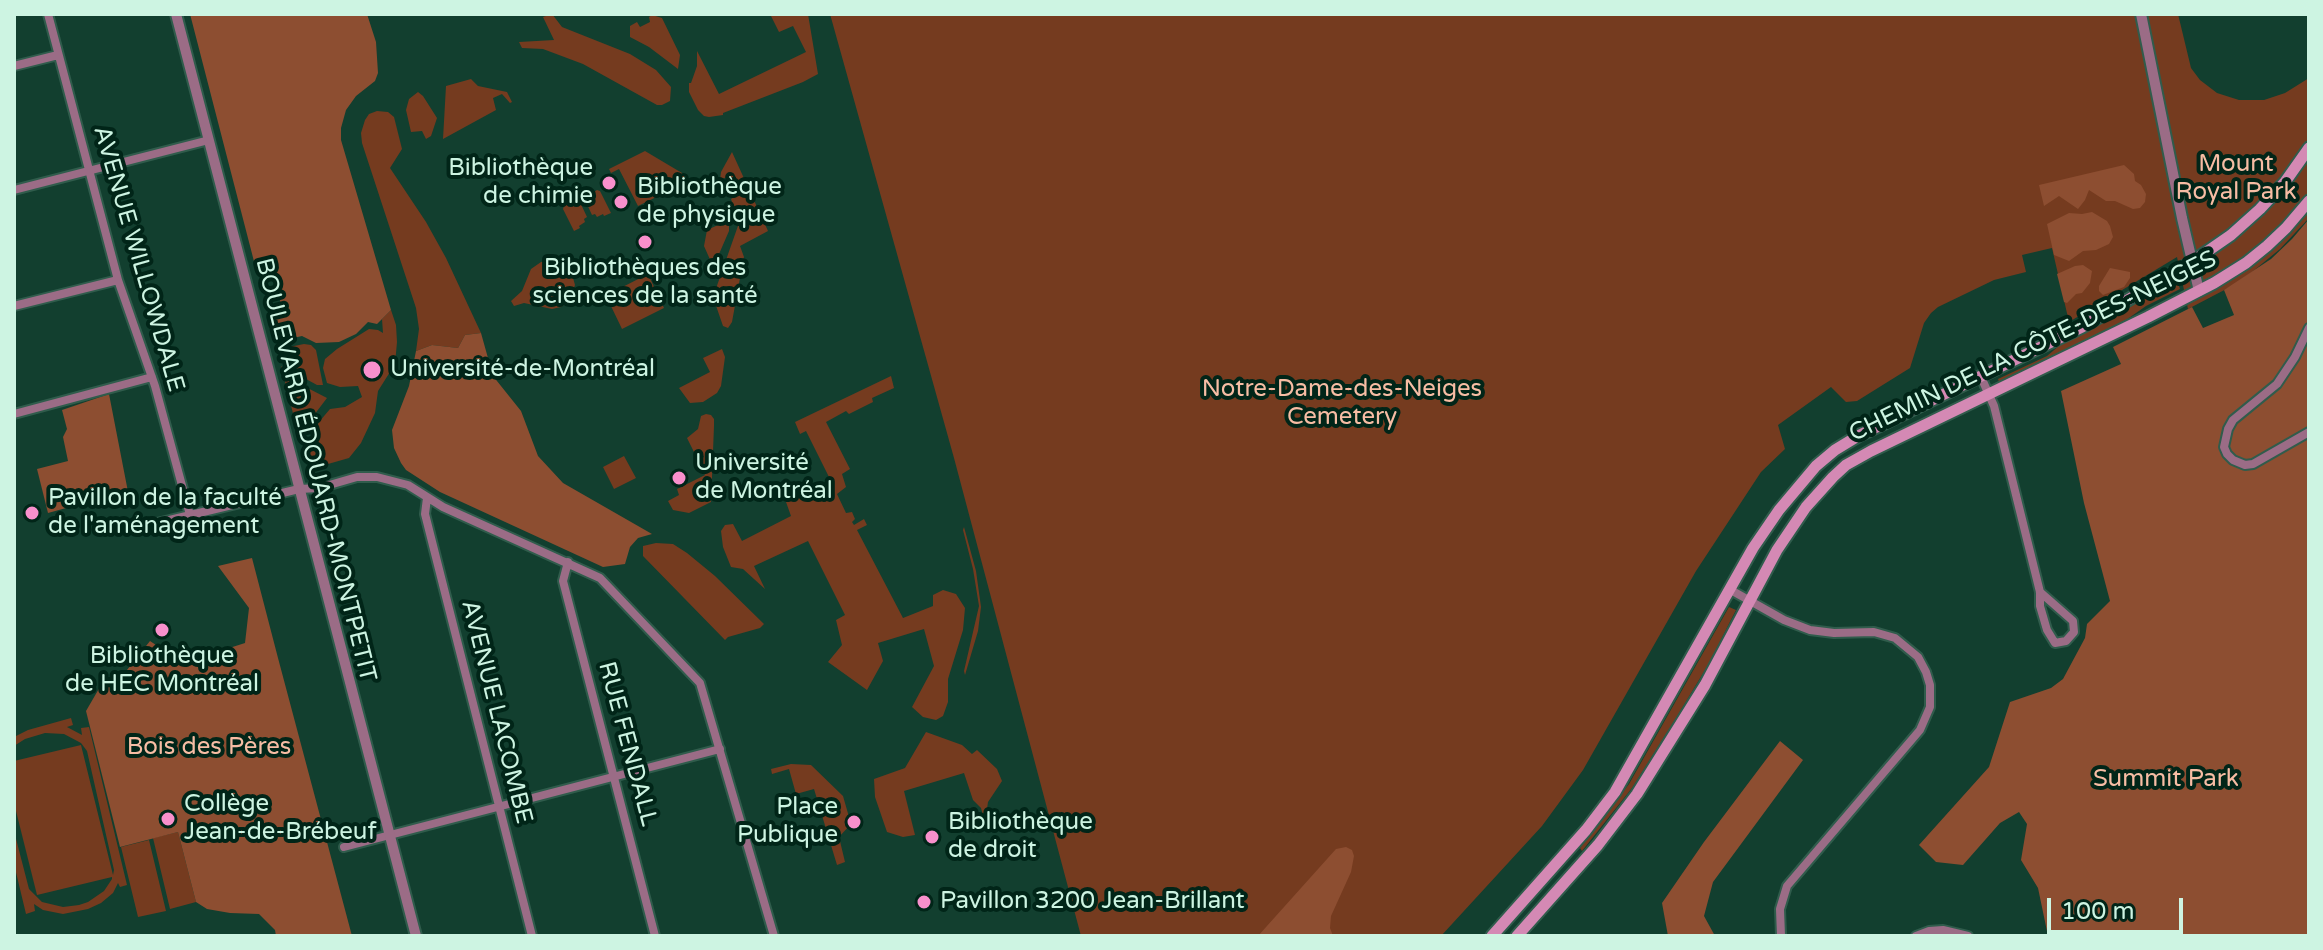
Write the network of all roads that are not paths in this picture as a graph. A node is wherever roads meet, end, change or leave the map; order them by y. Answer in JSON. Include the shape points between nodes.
{"nodes":[{"id":1,"x":48,"y":14,"type":"edge"},
{"id":2,"x":176,"y":14,"type":"edge"},
{"id":3,"x":2141,"y":14,"type":"edge"},
{"id":4,"x":58,"y":55,"type":"junction"},
{"id":5,"x":14,"y":66,"type":"edge"},
{"id":6,"x":209,"y":140,"type":"junction"},
{"id":7,"x":2309,"y":148,"type":"edge"},
{"id":8,"x":90,"y":171,"type":"junction"},
{"id":9,"x":14,"y":190,"type":"edge"},
{"id":10,"x":2309,"y":201,"type":"edge"},
{"id":11,"x":2192,"y":262,"type":"junction"},
{"id":12,"x":118,"y":280,"type":"junction"},
{"id":13,"x":2199,"y":291,"type":"junction"},
{"id":14,"x":14,"y":306,"type":"edge"},
{"id":15,"x":2309,"y":328,"type":"edge"},
{"id":16,"x":152,"y":377,"type":"junction"},
{"id":17,"x":1981,"y":377,"type":"junction"},
{"id":18,"x":1989,"y":394,"type":"junction"},
{"id":19,"x":14,"y":414,"type":"edge"},
{"id":20,"x":2309,"y":432,"type":"edge"},
{"id":21,"x":299,"y":489,"type":"junction"},
{"id":22,"x":427,"y":498,"type":"junction"},
{"id":23,"x":190,"y":515,"type":"junction"},
{"id":24,"x":157,"y":523,"type":"dead end"},
{"id":25,"x":568,"y":562,"type":"junction"},
{"id":26,"x":1729,"y":589,"type":"junction"},
{"id":27,"x":2040,"y":592,"type":"junction"},
{"id":28,"x":1749,"y":600,"type":"junction"},
{"id":29,"x":720,"y":749,"type":"junction"},
{"id":30,"x":615,"y":777,"type":"junction"},
{"id":31,"x":499,"y":807,"type":"junction"},
{"id":32,"x":390,"y":835,"type":"junction"},
{"id":33,"x":344,"y":847,"type":"dead end"},
{"id":34,"x":416,"y":936,"type":"edge"},
{"id":35,"x":532,"y":936,"type":"edge"},
{"id":36,"x":655,"y":936,"type":"edge"},
{"id":37,"x":774,"y":936,"type":"edge"},
{"id":38,"x":1492,"y":936,"type":"edge"},
{"id":39,"x":1517,"y":936,"type":"edge"},
{"id":40,"x":1781,"y":936,"type":"edge"},
{"id":41,"x":1916,"y":936,"type":"edge"},
{"id":42,"x":1968,"y":936,"type":"edge"}],
"edges":[{"from":1,"to":4,"type":"street","name":"AVENUE WILLOWDALE"},
{"from":2,"to":6,"type":"street","name":"BOULEVARD ÉDOUARD-MONTPETIT"},
{"from":3,"to":11,"type":"street"},
{"from":4,"to":5,"type":"street"},
{"from":4,"to":8,"type":"street","name":"AVENUE WILLOWDALE"},
{"from":6,"to":8,"type":"street"},
{"from":6,"to":21,"type":"street","name":"BOULEVARD ÉDOUARD-MONTPETIT"},
{"from":7,"to":11,"type":"main road","name":"CHEMIN DE LA CÔTE-DES-NEIGES","via":[[2260,209]]},
{"from":8,"to":9,"type":"street"},
{"from":8,"to":12,"type":"street","name":"AVENUE WILLOWDALE"},
{"from":10,"to":13,"type":"main road","name":"CHEMIN DE LA CÔTE-DES-NEIGES","via":[[2257,255]]},
{"from":11,"to":13,"type":"street"},
{"from":11,"to":17,"type":"main road","name":"CHEMIN DE LA CÔTE-DES-NEIGES","via":[[2105,315]]},
{"from":12,"to":14,"type":"street"},
{"from":12,"to":16,"type":"street","name":"AVENUE WILLOWDALE"},
{"from":13,"to":18,"type":"main road","name":"CHEMIN DE LA CÔTE-DES-NEIGES"},
{"from":15,"to":20,"type":"street","via":[[2277,384],[2233,420],[2224,447],[2233,460],[2253,464]]},
{"from":16,"to":19,"type":"street"},
{"from":16,"to":23,"type":"street","name":"AVENUE WILLOWDALE"},
{"from":17,"to":18,"type":"street"},
{"from":17,"to":26,"type":"main road","name":"CHEMIN DE LA CÔTE-DES-NEIGES","via":[[1829,455],[1779,510]]},
{"from":18,"to":27,"type":"street"},
{"from":18,"to":28,"type":"main road","name":"CHEMIN DE LA CÔTE-DES-NEIGES","via":[[1838,472],[1794,523]]},
{"from":21,"to":22,"type":"street","via":[[377,477],[408,485]]},
{"from":21,"to":23,"type":"street"},
{"from":21,"to":32,"type":"street","name":"BOULEVARD ÉDOUARD-MONTPETIT"},
{"from":22,"to":25,"type":"street"},
{"from":22,"to":31,"type":"street","name":"AVENUE LACOMBE","via":[[425,514]]},
{"from":23,"to":24,"type":"street"},
{"from":25,"to":29,"type":"street","via":[[605,582],[695,675]]},
{"from":25,"to":30,"type":"street","name":"RUE FENDALL","via":[[563,581]]},
{"from":26,"to":28,"type":"street"},
{"from":26,"to":38,"type":"main road","name":"CHEMIN DE LA CÔTE-DES-NEIGES","via":[[1615,792]]},
{"from":27,"to":27,"type":"street","via":[[2050,638],[2057,644],[2066,641],[2074,632],[2073,621]]},
{"from":28,"to":39,"type":"main road","name":"CHEMIN DE LA CÔTE-DES-NEIGES","via":[[1644,784]]},
{"from":28,"to":40,"type":"street","via":[[1810,630],[1874,632],[1895,638],[1918,657],[1930,688],[1929,712],[1920,730],[1787,886],[1780,909]]},
{"from":29,"to":30,"type":"street"},
{"from":29,"to":37,"type":"street"},
{"from":30,"to":31,"type":"street"},
{"from":30,"to":36,"type":"street","name":"RUE FENDALL"},
{"from":31,"to":32,"type":"street"},
{"from":31,"to":35,"type":"street","name":"AVENUE LACOMBE"},
{"from":32,"to":33,"type":"street"},
{"from":32,"to":34,"type":"street","name":"BOULEVARD ÉDOUARD-MONTPETIT"},
{"from":41,"to":42,"type":"street","via":[[1940,930]]}]}
